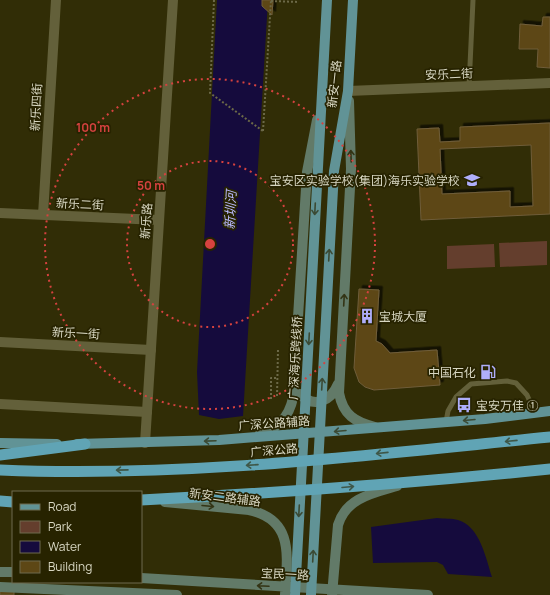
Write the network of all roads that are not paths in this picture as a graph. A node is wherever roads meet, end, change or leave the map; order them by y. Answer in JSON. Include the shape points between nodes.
{"nodes":[{"id":1,"x":56,"y":0,"type":"edge"},
{"id":2,"x":174,"y":0,"type":"edge"},
{"id":3,"x":327,"y":0,"type":"edge"},
{"id":4,"x":353,"y":0,"type":"edge"},
{"id":5,"x":473,"y":0,"type":"edge"},
{"id":6,"x":550,"y":83,"type":"edge"},
{"id":7,"x":469,"y":86,"type":"junction"},
{"id":8,"x":348,"y":91,"type":"junction"},
{"id":9,"x":322,"y":94,"type":"junction"},
{"id":10,"x":318,"y":170,"type":"joint"},
{"id":11,"x":0,"y":213,"type":"edge"},
{"id":12,"x":43,"y":215,"type":"junction"},
{"id":13,"x":159,"y":220,"type":"junction"},
{"id":14,"x":0,"y":342,"type":"edge"},
{"id":15,"x":151,"y":350,"type":"junction"},
{"id":16,"x":295,"y":381,"type":"junction"},
{"id":17,"x":339,"y":381,"type":"junction"},
{"id":18,"x":0,"y":404,"type":"edge"},
{"id":19,"x":550,"y":411,"type":"edge"},
{"id":20,"x":147,"y":412,"type":"junction"},
{"id":21,"x":534,"y":413,"type":"junction"},
{"id":22,"x":446,"y":422,"type":"junction"},
{"id":23,"x":378,"y":428,"type":"junction"},
{"id":24,"x":550,"y":437,"type":"edge"},
{"id":25,"x":250,"y":438,"type":"junction"},
{"id":26,"x":0,"y":443,"type":"edge"},
{"id":27,"x":145,"y":443,"type":"junction"},
{"id":28,"x":85,"y":444,"type":"junction"},
{"id":29,"x":0,"y":456,"type":"edge"},
{"id":30,"x":550,"y":469,"type":"edge"},
{"id":31,"x":0,"y":470,"type":"edge"},
{"id":32,"x":409,"y":482,"type":"junction"},
{"id":33,"x":142,"y":500,"type":"edge"},
{"id":34,"x":142,"y":500,"type":"edge"},
{"id":35,"x":0,"y":501,"type":"edge"},
{"id":36,"x":12,"y":502,"type":"edge"},
{"id":37,"x":0,"y":572,"type":"edge"},
{"id":38,"x":12,"y":572,"type":"edge"},
{"id":39,"x":142,"y":578,"type":"edge"},
{"id":40,"x":0,"y":587,"type":"edge"},
{"id":41,"x":285,"y":591,"type":"edge"},
{"id":42,"x":332,"y":592,"type":"edge"},
{"id":43,"x":177,"y":595,"type":"edge"},
{"id":44,"x":295,"y":595,"type":"edge"},
{"id":45,"x":311,"y":595,"type":"edge"},
{"id":46,"x":428,"y":595,"type":"edge"}],
"edges":[{"from":1,"to":12,"type":"street","name":"新乐四街"},
{"from":2,"to":13,"type":"street","name":"新乐路"},
{"from":3,"to":9,"type":"main road","name":"新安一路"},
{"from":4,"to":8,"type":"main road","name":"新安一路"},
{"from":5,"to":7,"type":"lane"},
{"from":6,"to":7,"type":"street","name":"安乐二街"},
{"from":7,"to":8,"type":"street","name":"安乐二街"},
{"from":17,"to":8,"type":"main road","one_way":true,"via":[[351,169]]},
{"from":45,"to":8,"type":"main road","name":"新安一路","one_way":true,"via":[[334,171]]},
{"from":9,"to":10,"type":"main road","name":"新安一路"},
{"from":9,"to":16,"type":"main road","via":[[307,172]]},
{"from":10,"to":44,"type":"main road","name":"广深海乐跨线桥","one_way":true},
{"from":11,"to":12,"type":"street","name":"新乐二街"},
{"from":12,"to":13,"type":"street","name":"新乐二街"},
{"from":13,"to":15,"type":"street","name":"新乐路"},
{"from":14,"to":15,"type":"street","name":"新乐一街"},
{"from":15,"to":20,"type":"street","name":"新乐路"},
{"from":16,"to":17,"type":"main road","via":[[300,394],[310,402],[328,399]]},
{"from":16,"to":25,"type":"main road","via":[[291,409],[285,419],[268,432]]},
{"from":17,"to":23,"type":"main road","via":[[341,403],[349,416],[361,424]]},
{"from":18,"to":20,"type":"street"},
{"from":19,"to":21,"type":"main road","name":"广深公路辅路"},
{"from":20,"to":27,"type":"street","name":"新乐路"},
{"from":21,"to":22,"type":"main road","name":"广深公路辅路","one_way":true},
{"from":21,"to":22,"type":"lane","via":[[527,395],[516,383],[507,381],[471,384],[456,397],[448,411]]},
{"from":22,"to":23,"type":"main road","name":"广深公路辅路"},
{"from":23,"to":25,"type":"main road","name":"广深公路辅路","one_way":true},
{"from":24,"to":31,"type":"highway","name":"广深公路","one_way":true,"via":[[255,464],[155,470]]},
{"from":25,"to":27,"type":"main road","name":"广深公路辅路","one_way":true},
{"from":26,"to":28,"type":"main road","name":"广深公路辅路"},
{"from":27,"to":28,"type":"main road","name":"广深公路辅路"},
{"from":28,"to":29,"type":"highway"},
{"from":30,"to":32,"type":"highway"},
{"from":33,"to":32,"type":"highway","one_way":true,"via":[[270,494]]},
{"from":32,"to":42,"type":"main road","via":[[356,500],[341,515]]},
{"from":34,"to":41,"type":"main road","name":"新安二路辅路","one_way":true,"via":[[249,510],[270,518],[284,535],[287,546]]},
{"from":35,"to":36,"type":"highway"},
{"from":37,"to":38,"type":"main road"},
{"from":41,"to":39,"type":"main road","name":"宝民一路","one_way":true},
{"from":40,"to":43,"type":"main road"},
{"from":41,"to":42,"type":"main road","name":"宝民一路"},
{"from":42,"to":46,"type":"main road","name":"宝民一路"}]}
